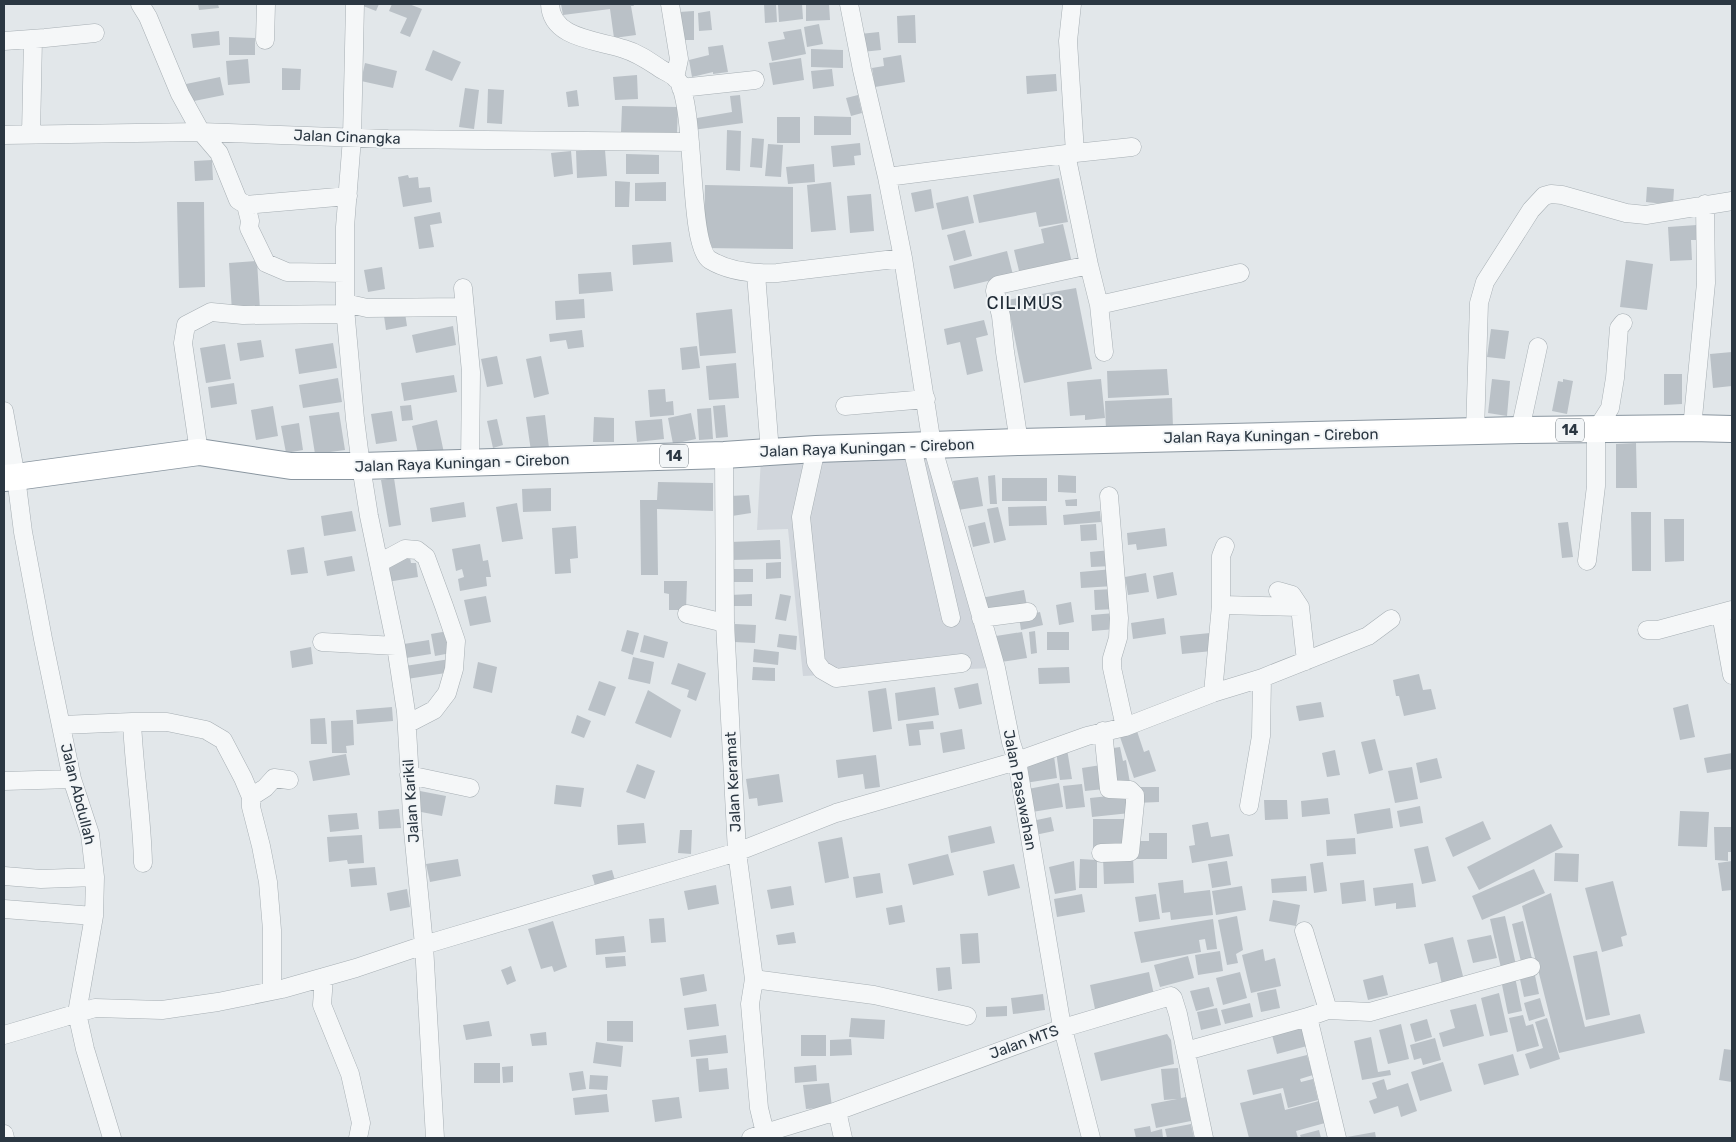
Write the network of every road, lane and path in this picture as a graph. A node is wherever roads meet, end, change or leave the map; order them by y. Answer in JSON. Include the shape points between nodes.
{"nodes":[{"id":1,"x":140,"y":4,"type":"edge"},
{"id":2,"x":266,"y":4,"type":"edge"},
{"id":3,"x":356,"y":4,"type":"edge"},
{"id":4,"x":550,"y":4,"type":"edge"},
{"id":5,"x":670,"y":4,"type":"edge"},
{"id":6,"x":849,"y":4,"type":"edge"},
{"id":7,"x":1072,"y":4,"type":"edge"},
{"id":8,"x":95,"y":33,"type":"dead end"},
{"id":9,"x":33,"y":40,"type":"junction"},
{"id":10,"x":265,"y":40,"type":"dead end"},
{"id":11,"x":4,"y":41,"type":"edge"},
{"id":12,"x":755,"y":80,"type":"dead end"},
{"id":13,"x":678,"y":83,"type":"junction"},
{"id":14,"x":201,"y":132,"type":"junction"},
{"id":15,"x":31,"y":134,"type":"junction"},
{"id":16,"x":4,"y":135,"type":"edge"},
{"id":17,"x":352,"y":138,"type":"junction"},
{"id":18,"x":690,"y":142,"type":"junction"},
{"id":19,"x":1132,"y":147,"type":"dead end"},
{"id":20,"x":1070,"y":153,"type":"junction"},
{"id":21,"x":887,"y":177,"type":"junction"},
{"id":22,"x":348,"y":196,"type":"junction"},
{"id":23,"x":1732,"y":201,"type":"edge"},
{"id":24,"x":1705,"y":204,"type":"junction"},
{"id":25,"x":246,"y":205,"type":"junction"},
{"id":26,"x":903,"y":258,"type":"junction"},
{"id":27,"x":1089,"y":265,"type":"junction"},
{"id":28,"x":345,"y":273,"type":"junction"},
{"id":29,"x":1240,"y":273,"type":"dead end"},
{"id":30,"x":756,"y":274,"type":"junction"},
{"id":31,"x":462,"y":288,"type":"dead end"},
{"id":32,"x":1099,"y":305,"type":"junction"},
{"id":33,"x":463,"y":307,"type":"junction"},
{"id":34,"x":346,"y":308,"type":"junction"},
{"id":35,"x":1623,"y":323,"type":"dead end"},
{"id":36,"x":1538,"y":347,"type":"dead end"},
{"id":37,"x":1104,"y":352,"type":"dead end"},
{"id":38,"x":926,"y":400,"type":"junction"},
{"id":39,"x":845,"y":406,"type":"dead end"},
{"id":40,"x":4,"y":410,"type":"edge"},
{"id":41,"x":1692,"y":428,"type":"junction"},
{"id":42,"x":1732,"y":429,"type":"edge"},
{"id":43,"x":1520,"y":430,"type":"junction"},
{"id":44,"x":1596,"y":430,"type":"junction"},
{"id":45,"x":1475,"y":432,"type":"junction"},
{"id":46,"x":1019,"y":442,"type":"junction"},
{"id":47,"x":922,"y":446,"type":"junction"},
{"id":48,"x":816,"y":449,"type":"junction"},
{"id":49,"x":199,"y":452,"type":"junction"},
{"id":50,"x":770,"y":452,"type":"junction"},
{"id":51,"x":724,"y":455,"type":"junction"},
{"id":52,"x":470,"y":464,"type":"junction"},
{"id":53,"x":361,"y":466,"type":"junction"},
{"id":54,"x":10,"y":478,"type":"edge"},
{"id":55,"x":1109,"y":496,"type":"dead end"},
{"id":56,"x":1225,"y":546,"type":"dead end"},
{"id":57,"x":1587,"y":561,"type":"dead end"},
{"id":58,"x":379,"y":563,"type":"junction"},
{"id":59,"x":1278,"y":591,"type":"dead end"},
{"id":60,"x":1221,"y":605,"type":"junction"},
{"id":61,"x":1300,"y":608,"type":"junction"},
{"id":62,"x":1028,"y":612,"type":"dead end"},
{"id":63,"x":1726,"y":612,"type":"edge"},
{"id":64,"x":686,"y":614,"type":"dead end"},
{"id":65,"x":951,"y":618,"type":"dead end"},
{"id":66,"x":981,"y":618,"type":"junction"},
{"id":67,"x":1391,"y":619,"type":"dead end"},
{"id":68,"x":725,"y":623,"type":"junction"},
{"id":69,"x":1647,"y":630,"type":"dead end"},
{"id":70,"x":322,"y":642,"type":"dead end"},
{"id":71,"x":396,"y":646,"type":"junction"},
{"id":72,"x":1306,"y":661,"type":"junction"},
{"id":73,"x":962,"y":663,"type":"dead end"},
{"id":74,"x":1732,"y":675,"type":"edge"},
{"id":75,"x":1262,"y":678,"type":"junction"},
{"id":76,"x":1213,"y":694,"type":"junction"},
{"id":77,"x":132,"y":722,"type":"junction"},
{"id":78,"x":407,"y":724,"type":"junction"},
{"id":79,"x":62,"y":725,"type":"junction"},
{"id":80,"x":1125,"y":727,"type":"junction"},
{"id":81,"x":1103,"y":731,"type":"junction"},
{"id":82,"x":1017,"y":761,"type":"junction"},
{"id":83,"x":409,"y":775,"type":"junction"},
{"id":84,"x":72,"y":779,"type":"junction"},
{"id":85,"x":289,"y":780,"type":"dead end"},
{"id":86,"x":4,"y":781,"type":"edge"},
{"id":87,"x":470,"y":788,"type":"dead end"},
{"id":88,"x":251,"y":797,"type":"junction"},
{"id":89,"x":1249,"y":806,"type":"dead end"},
{"id":90,"x":737,"y":852,"type":"junction"},
{"id":91,"x":1101,"y":853,"type":"dead end"},
{"id":92,"x":143,"y":863,"type":"dead end"},
{"id":93,"x":4,"y":876,"type":"edge"},
{"id":94,"x":96,"y":877,"type":"junction"},
{"id":95,"x":4,"y":909,"type":"edge"},
{"id":96,"x":94,"y":916,"type":"junction"},
{"id":97,"x":1304,"y":931,"type":"dead end"},
{"id":98,"x":424,"y":945,"type":"junction"},
{"id":99,"x":1531,"y":967,"type":"dead end"},
{"id":100,"x":324,"y":977,"type":"junction"},
{"id":101,"x":754,"y":978,"type":"junction"},
{"id":102,"x":272,"y":991,"type":"junction"},
{"id":103,"x":1328,"y":1010,"type":"junction"},
{"id":104,"x":77,"y":1013,"type":"junction"},
{"id":105,"x":967,"y":1016,"type":"dead end"},
{"id":106,"x":1308,"y":1017,"type":"junction"},
{"id":107,"x":1063,"y":1028,"type":"junction"},
{"id":108,"x":4,"y":1036,"type":"edge"},
{"id":109,"x":1186,"y":1051,"type":"junction"},
{"id":110,"x":759,"y":1108,"type":"joint"},
{"id":111,"x":837,"y":1111,"type":"junction"},
{"id":112,"x":4,"y":1134,"type":"edge"},
{"id":113,"x":758,"y":1136,"type":"edge"},
{"id":114,"x":5,"y":1138,"type":"edge"},
{"id":115,"x":112,"y":1138,"type":"edge"},
{"id":116,"x":358,"y":1138,"type":"edge"},
{"id":117,"x":435,"y":1138,"type":"edge"},
{"id":118,"x":843,"y":1138,"type":"edge"},
{"id":119,"x":1091,"y":1138,"type":"edge"},
{"id":120,"x":1204,"y":1138,"type":"edge"},
{"id":121,"x":1337,"y":1138,"type":"edge"}],
"edges":[{"from":1,"to":14,"type":"street","via":[[180,94]]},
{"from":2,"to":10,"type":"street"},
{"from":3,"to":17,"type":"street","name":"Jalan Karikil"},
{"from":4,"to":13,"type":"street","via":[[554,21],[565,32],[639,54]]},
{"from":5,"to":13,"type":"street","via":[[679,59]]},
{"from":6,"to":21,"type":"street"},
{"from":7,"to":20,"type":"street","via":[[1068,41]]},
{"from":8,"to":9,"type":"street"},
{"from":9,"to":11,"type":"street"},
{"from":9,"to":15,"type":"street"},
{"from":12,"to":13,"type":"street"},
{"from":13,"to":18,"type":"street"},
{"from":14,"to":15,"type":"street","name":"Jalan Cinangka"},
{"from":14,"to":17,"type":"street","name":"Jalan Cinangka"},
{"from":14,"to":25,"type":"street","via":[[219,153],[238,200]]},
{"from":15,"to":16,"type":"street","name":"Jalan Cinangka"},
{"from":17,"to":18,"type":"street","name":"Jalan Cinangka"},
{"from":17,"to":22,"type":"street","name":"Jalan Karikil"},
{"from":18,"to":30,"type":"street","via":[[702,250],[709,260]]},
{"from":19,"to":20,"type":"street"},
{"from":20,"to":21,"type":"street"},
{"from":20,"to":27,"type":"street"},
{"from":21,"to":26,"type":"street"},
{"from":22,"to":25,"type":"street"},
{"from":22,"to":28,"type":"street","name":"Jalan Karikil"},
{"from":23,"to":24,"type":"street"},
{"from":24,"to":41,"type":"street","via":[[1706,283]]},
{"from":24,"to":45,"type":"street","via":[[1646,215],[1626,213],[1562,195],[1544,196],[1517,231],[1482,290]]},
{"from":25,"to":28,"type":"street","via":[[249,228],[266,263],[287,272]]},
{"from":26,"to":30,"type":"street"},
{"from":26,"to":38,"type":"street"},
{"from":27,"to":32,"type":"street"},
{"from":27,"to":46,"type":"street","via":[[996,287]]},
{"from":28,"to":34,"type":"street","name":"Jalan Karikil"},
{"from":29,"to":32,"type":"street"},
{"from":30,"to":50,"type":"street"},
{"from":31,"to":33,"type":"street"},
{"from":32,"to":37,"type":"street"},
{"from":33,"to":34,"type":"street"},
{"from":33,"to":52,"type":"street","via":[[471,372]]},
{"from":34,"to":49,"type":"street","via":[[243,315],[211,312],[186,325],[184,343]]},
{"from":34,"to":53,"type":"street","name":"Jalan Karikil"},
{"from":35,"to":44,"type":"street","via":[[1619,328],[1610,408]]},
{"from":36,"to":43,"type":"street"},
{"from":38,"to":39,"type":"street"},
{"from":38,"to":47,"type":"street"},
{"from":40,"to":54,"type":"street","name":"Jalan Abdullah"},
{"from":41,"to":42,"type":"highway","name":"Jalan Raya Kuningan - Cirebon","number":"14"},
{"from":41,"to":44,"type":"highway","name":"Jalan Raya Kuningan - Cirebon","number":"14"},
{"from":43,"to":44,"type":"highway","name":"Jalan Raya Kuningan - Cirebon","number":"14"},
{"from":43,"to":45,"type":"highway","name":"Jalan Raya Kuningan - Cirebon","number":"14"},
{"from":44,"to":57,"type":"street","via":[[1596,486]]},
{"from":45,"to":46,"type":"highway","name":"Jalan Raya Kuningan - Cirebon","number":"14"},
{"from":46,"to":47,"type":"highway","name":"Jalan Raya Kuningan - Cirebon","number":"14"},
{"from":47,"to":48,"type":"highway","name":"Jalan Raya Kuningan - Cirebon","number":"14"},
{"from":47,"to":65,"type":"street"},
{"from":47,"to":66,"type":"street","name":"Jalan Pasawahan"},
{"from":48,"to":50,"type":"highway","name":"Jalan Raya Kuningan - Cirebon","number":"14"},
{"from":48,"to":73,"type":"street","via":[[801,517],[816,662],[836,678]]},
{"from":49,"to":53,"type":"highway","name":"Jalan Raya Kuningan - Cirebon","number":"14","via":[[291,466]]},
{"from":49,"to":54,"type":"highway","name":"Jalan Raya Kuningan - Cirebon","number":"14"},
{"from":50,"to":51,"type":"highway","name":"Jalan Raya Kuningan - Cirebon","number":"14"},
{"from":51,"to":52,"type":"highway","name":"Jalan Raya Kuningan - Cirebon","number":"14"},
{"from":51,"to":68,"type":"street","name":"Jalan Keramat"},
{"from":52,"to":53,"type":"highway","name":"Jalan Raya Kuningan - Cirebon","number":"14"},
{"from":53,"to":58,"type":"street","name":"Jalan Karikil"},
{"from":54,"to":79,"type":"street","name":"Jalan Abdullah"},
{"from":55,"to":80,"type":"street","via":[[1119,618],[1112,668]]},
{"from":56,"to":60,"type":"street","via":[[1221,556]]},
{"from":58,"to":71,"type":"street","name":"Jalan Karikil"},
{"from":58,"to":78,"type":"street","via":[[405,549],[417,550],[426,557],[456,641],[454,669],[447,693],[434,710]]},
{"from":59,"to":61,"type":"street","via":[[1292,595]]},
{"from":60,"to":61,"type":"street"},
{"from":60,"to":76,"type":"street"},
{"from":61,"to":72,"type":"street"},
{"from":62,"to":66,"type":"street"},
{"from":63,"to":69,"type":"street"},
{"from":63,"to":74,"type":"street"},
{"from":64,"to":68,"type":"street"},
{"from":66,"to":82,"type":"street","name":"Jalan Pasawahan"},
{"from":67,"to":72,"type":"street","via":[[1368,636]]},
{"from":68,"to":90,"type":"street","name":"Jalan Keramat"},
{"from":70,"to":71,"type":"street"},
{"from":71,"to":78,"type":"street","name":"Jalan Karikil"},
{"from":72,"to":75,"type":"street"},
{"from":75,"to":76,"type":"street"},
{"from":75,"to":89,"type":"street","via":[[1261,736]]},
{"from":76,"to":80,"type":"street"},
{"from":77,"to":79,"type":"street"},
{"from":77,"to":88,"type":"street","via":[[167,722],[206,730],[223,740]]},
{"from":77,"to":92,"type":"street"},
{"from":78,"to":83,"type":"street","name":"Jalan Karikil"},
{"from":79,"to":84,"type":"street","name":"Jalan Abdullah"},
{"from":80,"to":81,"type":"street"},
{"from":81,"to":82,"type":"street"},
{"from":81,"to":91,"type":"street","via":[[1109,789],[1130,790],[1135,795],[1135,802],[1130,852]]},
{"from":82,"to":90,"type":"street","via":[[836,813]]},
{"from":82,"to":107,"type":"street","name":"Jalan Pasawahan"},
{"from":83,"to":87,"type":"street"},
{"from":83,"to":98,"type":"street","name":"Jalan Karikil"},
{"from":84,"to":86,"type":"street"},
{"from":84,"to":94,"type":"street","name":"Jalan Abdullah","via":[[90,834]]},
{"from":85,"to":88,"type":"street","via":[[274,778]]},
{"from":88,"to":102,"type":"street","via":[[268,882]]},
{"from":90,"to":98,"type":"street"},
{"from":90,"to":101,"type":"street","name":"Jalan Keramat"},
{"from":93,"to":94,"type":"street","via":[[41,879]]},
{"from":94,"to":96,"type":"street","name":"Jalan Abdullah"},
{"from":95,"to":96,"type":"street"},
{"from":96,"to":104,"type":"street","name":"Jalan Abdullah"},
{"from":97,"to":103,"type":"street"},
{"from":98,"to":100,"type":"street"},
{"from":98,"to":117,"type":"street","name":"Jalan Karikil"},
{"from":99,"to":103,"type":"street","via":[[1370,1012]]},
{"from":100,"to":102,"type":"street"},
{"from":100,"to":116,"type":"street","via":[[322,1005],[350,1074],[361,1123]]},
{"from":101,"to":105,"type":"street","via":[[874,995]]},
{"from":101,"to":110,"type":"street","name":"Jalan Keramat","via":[[750,1004]]},
{"from":102,"to":104,"type":"street","via":[[162,1010],[95,1008]]},
{"from":103,"to":106,"type":"street"},
{"from":104,"to":108,"type":"street"},
{"from":104,"to":115,"type":"street","name":"Jalan Abdullah"},
{"from":106,"to":109,"type":"street"},
{"from":106,"to":121,"type":"street"},
{"from":107,"to":109,"type":"street","name":"Jalan MTS","via":[[1171,996]]},
{"from":107,"to":111,"type":"street","name":"Jalan MTS"},
{"from":107,"to":119,"type":"street","name":"Jalan Pasawahan"},
{"from":109,"to":120,"type":"street","name":"Jalan MTS"},
{"from":110,"to":113,"type":"street","name":"Jalan MTS"},
{"from":111,"to":113,"type":"street","name":"Jalan MTS"},
{"from":111,"to":118,"type":"street"},
{"from":112,"to":114,"type":"street"}]}
